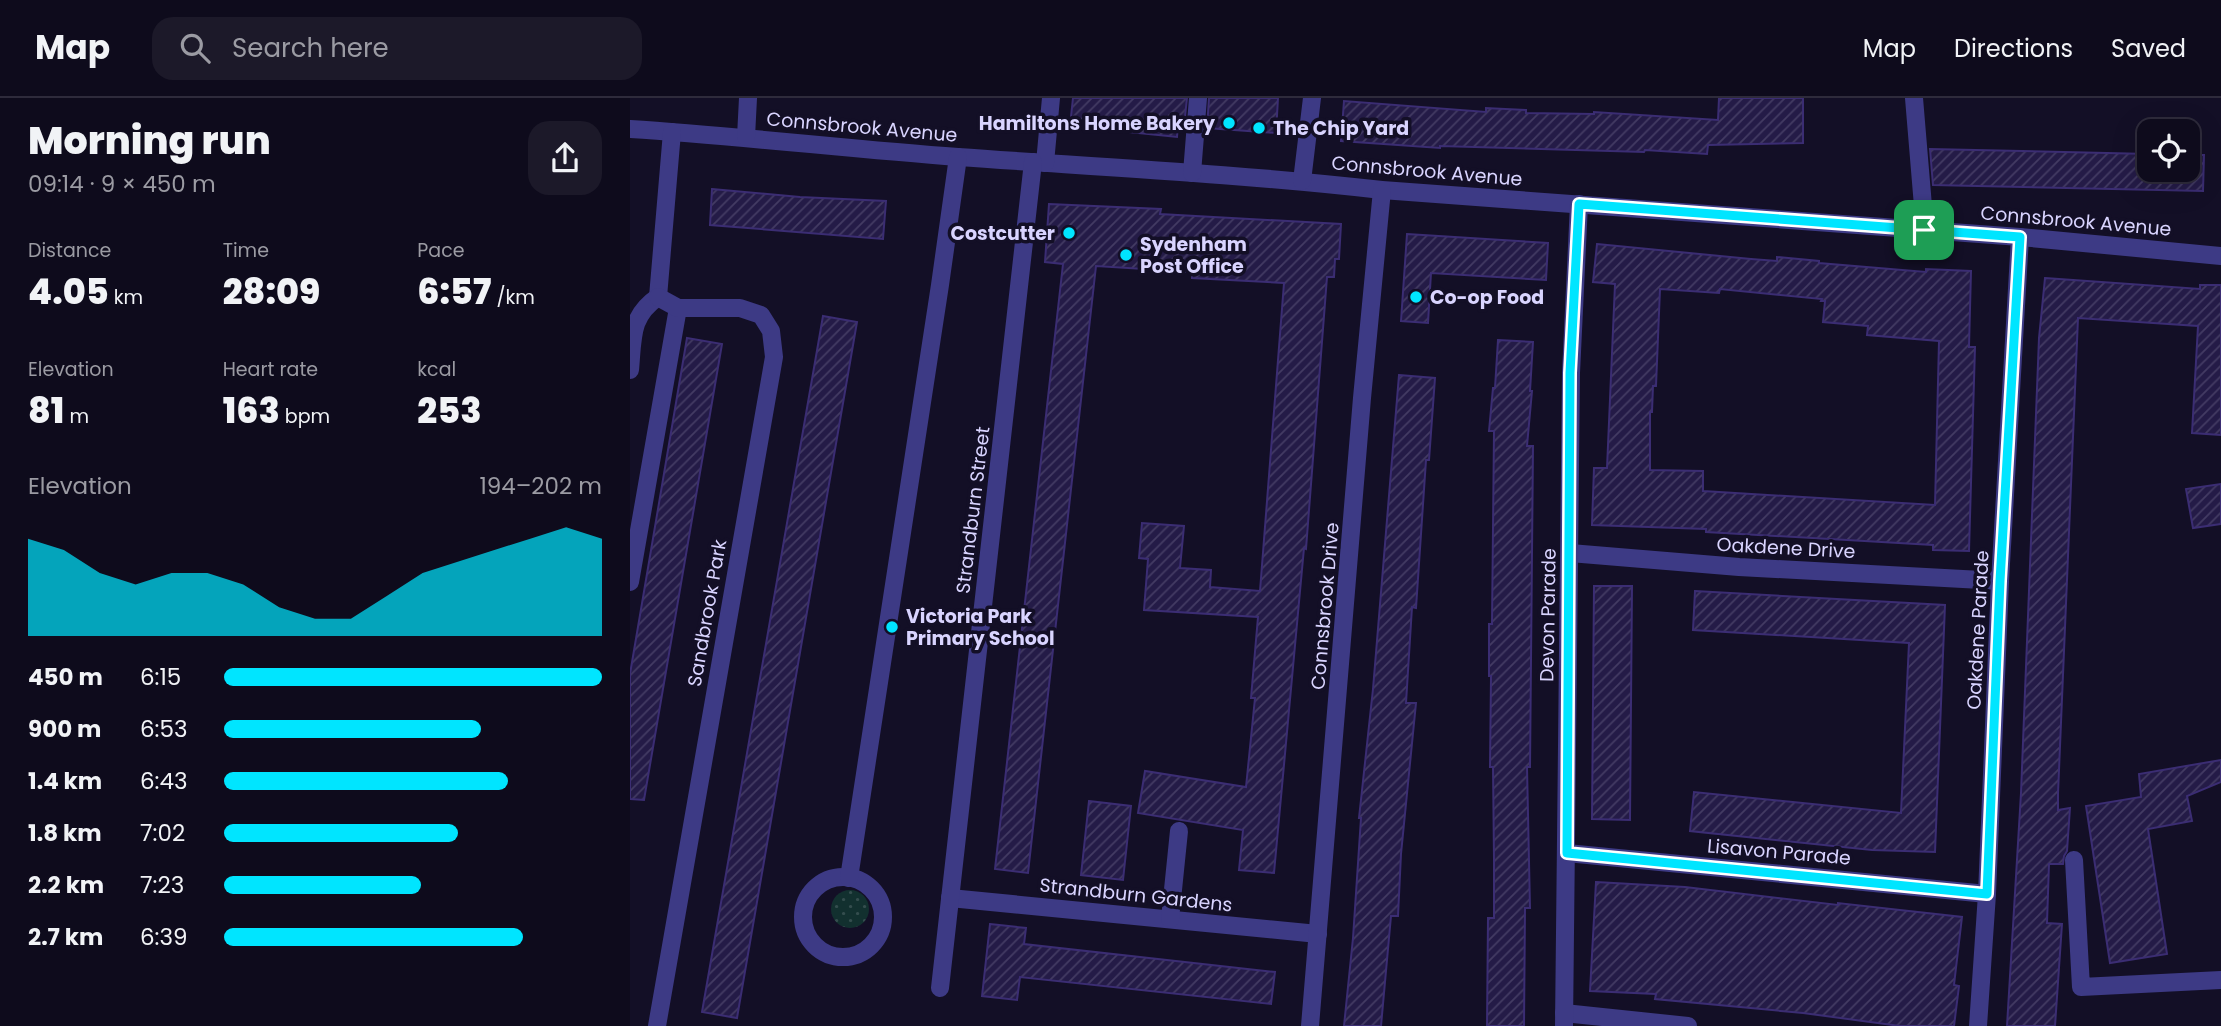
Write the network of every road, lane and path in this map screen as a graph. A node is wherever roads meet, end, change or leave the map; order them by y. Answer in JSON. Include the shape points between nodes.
{"nodes":[{"id":1,"x":748,"y":98,"type":"edge"},
{"id":2,"x":1051,"y":98,"type":"edge"},
{"id":3,"x":1198,"y":98,"type":"edge"},
{"id":4,"x":1312,"y":98,"type":"edge"},
{"id":5,"x":1914,"y":98,"type":"edge"},
{"id":6,"x":630,"y":129,"type":"edge"},
{"id":7,"x":672,"y":132,"type":"junction"},
{"id":8,"x":746,"y":137,"type":"junction"},
{"id":9,"x":958,"y":157,"type":"junction"},
{"id":10,"x":1039,"y":162,"type":"junction"},
{"id":11,"x":1192,"y":173,"type":"junction"},
{"id":12,"x":1302,"y":181,"type":"junction"},
{"id":13,"x":1382,"y":190,"type":"junction"},
{"id":14,"x":1579,"y":204,"type":"junction"},
{"id":15,"x":1924,"y":230,"type":"junction"},
{"id":16,"x":2020,"y":237,"type":"junction"},
{"id":17,"x":2221,"y":256,"type":"edge"},
{"id":18,"x":658,"y":297,"type":"junction"},
{"id":19,"x":678,"y":308,"type":"junction"},
{"id":20,"x":630,"y":370,"type":"edge"},
{"id":21,"x":1570,"y":553,"type":"junction"},
{"id":22,"x":2000,"y":581,"type":"junction"},
{"id":23,"x":630,"y":582,"type":"edge"},
{"id":24,"x":1179,"y":831,"type":"dead end"},
{"id":25,"x":1567,"y":853,"type":"junction"},
{"id":26,"x":2074,"y":860,"type":"dead end"},
{"id":27,"x":849,"y":878,"type":"junction"},
{"id":28,"x":1987,"y":894,"type":"junction"},
{"id":29,"x":950,"y":898,"type":"junction"},
{"id":30,"x":1170,"y":919,"type":"junction"},
{"id":31,"x":1318,"y":934,"type":"junction"},
{"id":32,"x":2221,"y":980,"type":"edge"},
{"id":33,"x":940,"y":988,"type":"dead end"},
{"id":34,"x":1564,"y":1020,"type":"edge"},
{"id":35,"x":657,"y":1026,"type":"edge"},
{"id":36,"x":1310,"y":1026,"type":"edge"},
{"id":37,"x":1688,"y":1026,"type":"edge"},
{"id":38,"x":1978,"y":1026,"type":"edge"}],
"edges":[{"from":1,"to":8,"type":"street"},
{"from":2,"to":10,"type":"street","name":"Strandburn Street"},
{"from":3,"to":11,"type":"street"},
{"from":4,"to":12,"type":"street"},
{"from":5,"to":15,"type":"street"},
{"from":6,"to":7,"type":"street","name":"Connsbrook Avenue"},
{"from":7,"to":8,"type":"street","name":"Connsbrook Avenue"},
{"from":7,"to":18,"type":"street"},
{"from":8,"to":9,"type":"street","name":"Connsbrook Avenue"},
{"from":9,"to":10,"type":"street","name":"Connsbrook Avenue"},
{"from":9,"to":27,"type":"street"},
{"from":10,"to":11,"type":"street","name":"Connsbrook Avenue"},
{"from":10,"to":29,"type":"street","name":"Strandburn Street"},
{"from":11,"to":12,"type":"street","name":"Connsbrook Avenue"},
{"from":12,"to":13,"type":"street","name":"Connsbrook Avenue"},
{"from":13,"to":14,"type":"street","name":"Connsbrook Avenue"},
{"from":13,"to":31,"type":"street","name":"Connsbrook Drive"},
{"from":14,"to":15,"type":"street","name":"Connsbrook Avenue"},
{"from":14,"to":21,"type":"street","name":"Devon Parade","via":[[1570,373]]},
{"from":15,"to":16,"type":"street","name":"Connsbrook Avenue"},
{"from":16,"to":17,"type":"street","name":"Connsbrook Avenue"},
{"from":16,"to":22,"type":"street","name":"Oakdene Parade"},
{"from":18,"to":19,"type":"street","name":"Sandbrook Park"},
{"from":18,"to":20,"type":"street","via":[[644,305],[634,320]]},
{"from":19,"to":23,"type":"street"},
{"from":19,"to":35,"type":"street","name":"Sandbrook Park","via":[[740,308],[761,315],[771,331],[774,357]]},
{"from":21,"to":22,"type":"street","name":"Oakdene Drive"},
{"from":21,"to":25,"type":"street","name":"Devon Parade"},
{"from":22,"to":28,"type":"street","name":"Oakdene Parade"},
{"from":24,"to":30,"type":"street"},
{"from":25,"to":28,"type":"street","name":"Lisavon Parade"},
{"from":25,"to":34,"type":"street","name":"Devon Parade"},
{"from":26,"to":32,"type":"street","via":[[2081,987]]},
{"from":27,"to":27,"type":"street","via":[[872,889],[880,900],[882,926],[877,939],[857,955],[830,955],[809,938],[804,914],[807,901],[824,882]]},
{"from":28,"to":38,"type":"street","name":"Oakdene Parade"},
{"from":29,"to":30,"type":"street","name":"Strandburn Gardens"},
{"from":29,"to":33,"type":"street","name":"Strandburn Street"},
{"from":30,"to":31,"type":"street","name":"Strandburn Gardens"},
{"from":31,"to":36,"type":"street","name":"Connsbrook Drive"},
{"from":34,"to":37,"type":"street"}]}
